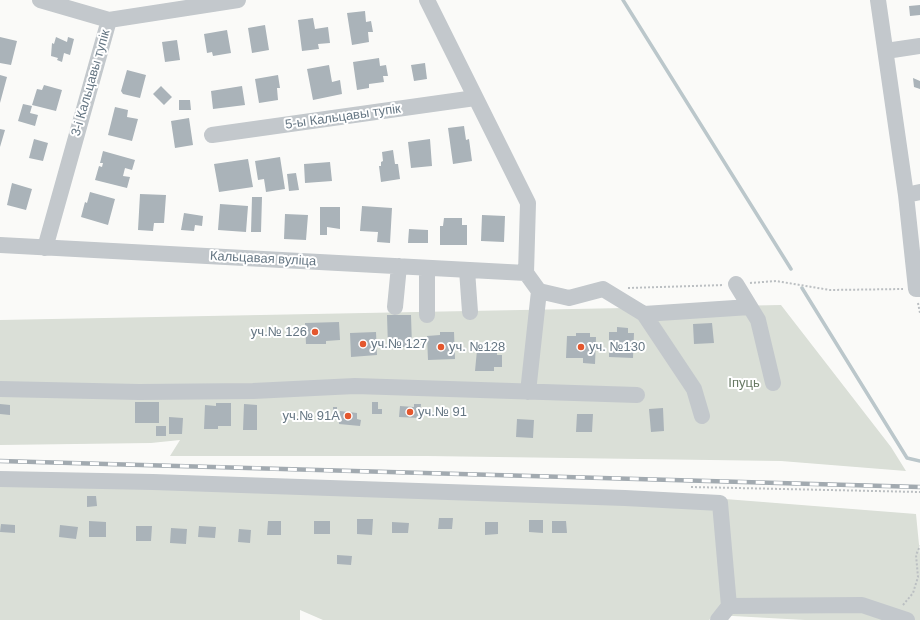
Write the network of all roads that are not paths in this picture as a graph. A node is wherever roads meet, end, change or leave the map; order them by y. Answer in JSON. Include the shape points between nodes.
{"nodes":[{"id":1,"x":40,"y":0,"type":"edge"},
{"id":2,"x":238,"y":0,"type":"edge"},
{"id":3,"x":427,"y":0,"type":"edge"},
{"id":4,"x":878,"y":0,"type":"edge"},
{"id":5,"x":109,"y":20,"type":"junction"},
{"id":6,"x":920,"y":46,"type":"edge"},
{"id":7,"x":886,"y":51,"type":"junction"},
{"id":8,"x":475,"y":98,"type":"junction"},
{"id":9,"x":212,"y":136,"type":"dead end"},
{"id":10,"x":913,"y":193,"type":"edge"},
{"id":11,"x":0,"y":245,"type":"edge"},
{"id":12,"x":45,"y":248,"type":"junction"},
{"id":13,"x":399,"y":266,"type":"junction"},
{"id":14,"x":427,"y":268,"type":"junction"},
{"id":15,"x":467,"y":270,"type":"junction"},
{"id":16,"x":526,"y":273,"type":"junction"},
{"id":17,"x":736,"y":284,"type":"road end"},
{"id":18,"x":918,"y":289,"type":"edge"},
{"id":19,"x":539,"y":291,"type":"junction"},
{"id":20,"x":395,"y":307,"type":"dead end"},
{"id":21,"x":750,"y":307,"type":"junction"},
{"id":22,"x":470,"y":312,"type":"dead end"},
{"id":23,"x":644,"y":314,"type":"junction"},
{"id":24,"x":427,"y":315,"type":"dead end"},
{"id":25,"x":773,"y":383,"type":"dead end"},
{"id":26,"x":0,"y":389,"type":"edge"},
{"id":27,"x":528,"y":392,"type":"junction"},
{"id":28,"x":637,"y":395,"type":"dead end"},
{"id":29,"x":702,"y":416,"type":"dead end"},
{"id":30,"x":0,"y":479,"type":"edge"},
{"id":31,"x":729,"y":606,"type":"junction"},
{"id":32,"x":901,"y":617,"type":"edge"},
{"id":33,"x":718,"y":620,"type":"edge"}],
"edges":[{"from":1,"to":5,"type":"street"},
{"from":2,"to":5,"type":"street","name":"3-і Кальцавы тупік"},
{"from":3,"to":8,"type":"street"},
{"from":4,"to":7,"type":"street"},
{"from":5,"to":12,"type":"street","name":"3-і Кальцавы тупік"},
{"from":6,"to":7,"type":"street"},
{"from":7,"to":10,"type":"street"},
{"from":8,"to":9,"type":"street","name":"5-ы Кальцавы тупік"},
{"from":8,"to":16,"type":"street","via":[[528,203]]},
{"from":10,"to":18,"type":"street"},
{"from":11,"to":12,"type":"street","name":"Кальцавая вуліца"},
{"from":12,"to":13,"type":"street","name":"Кальцавая вуліца"},
{"from":13,"to":14,"type":"street","name":"Кальцавая вуліца"},
{"from":13,"to":20,"type":"street"},
{"from":14,"to":15,"type":"street","name":"Кальцавая вуліца"},
{"from":14,"to":24,"type":"street"},
{"from":15,"to":16,"type":"street","name":"Кальцавая вуліца"},
{"from":15,"to":22,"type":"street"},
{"from":16,"to":19,"type":"street"},
{"from":17,"to":21,"type":"street"},
{"from":19,"to":23,"type":"street","via":[[569,298],[603,289]]},
{"from":19,"to":27,"type":"street"},
{"from":21,"to":23,"type":"street"},
{"from":21,"to":25,"type":"street","via":[[758,320]]},
{"from":23,"to":29,"type":"street","via":[[694,389]]},
{"from":26,"to":27,"type":"street","via":[[253,392],[355,386]]},
{"from":27,"to":28,"type":"street"},
{"from":30,"to":31,"type":"street","via":[[161,482],[720,503]]},
{"from":31,"to":32,"type":"street","via":[[862,605]]},
{"from":31,"to":33,"type":"street"}]}
